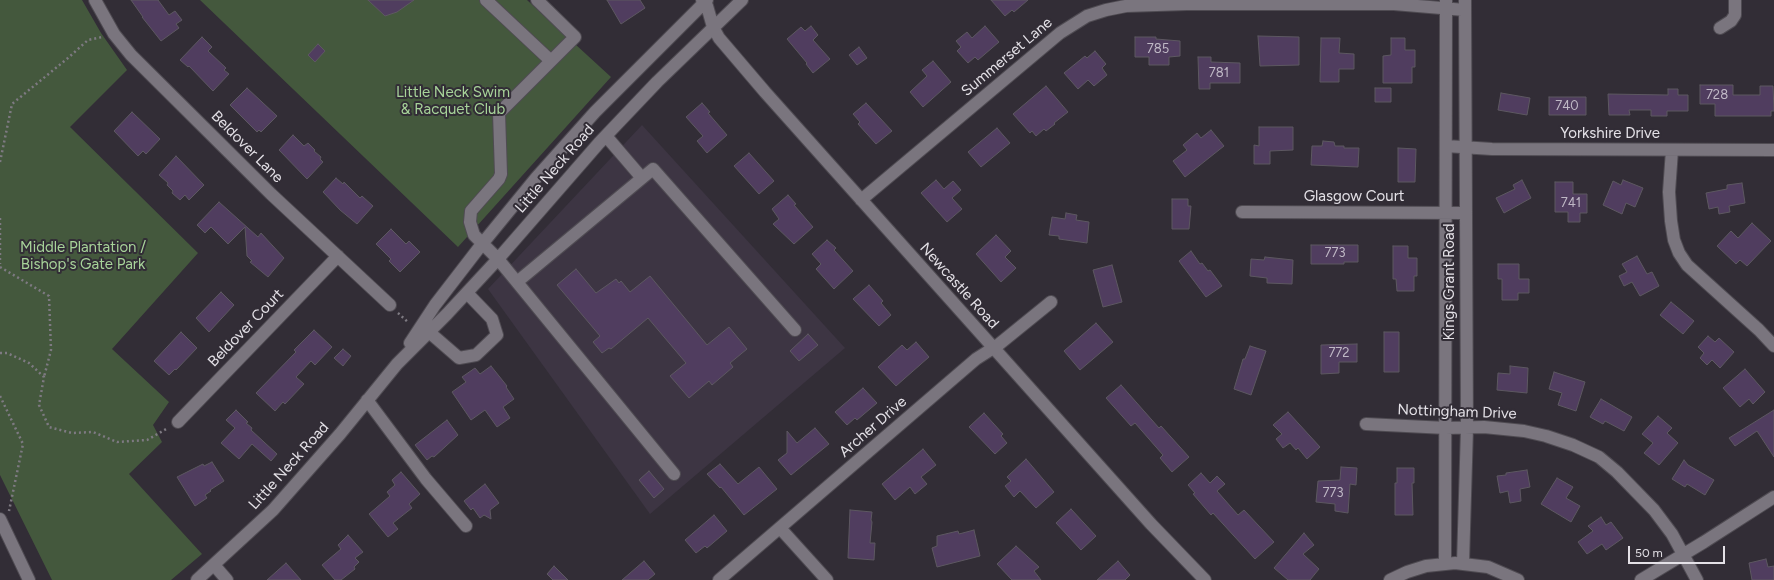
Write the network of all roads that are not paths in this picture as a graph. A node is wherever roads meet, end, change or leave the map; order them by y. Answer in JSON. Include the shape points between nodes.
{"nodes":[{"id":1,"x":95,"y":0,"type":"edge"},
{"id":2,"x":486,"y":0,"type":"edge"},
{"id":3,"x":537,"y":0,"type":"edge"},
{"id":4,"x":742,"y":0,"type":"edge"},
{"id":5,"x":1734,"y":0,"type":"edge"},
{"id":6,"x":704,"y":1,"type":"edge"},
{"id":7,"x":1446,"y":5,"type":"edge"},
{"id":8,"x":1465,"y":5,"type":"edge"},
{"id":9,"x":713,"y":27,"type":"junction"},
{"id":10,"x":1720,"y":28,"type":"dead end"},
{"id":11,"x":551,"y":61,"type":"junction"},
{"id":12,"x":606,"y":136,"type":"junction"},
{"id":13,"x":1446,"y":146,"type":"junction"},
{"id":14,"x":1467,"y":147,"type":"junction"},
{"id":15,"x":1672,"y":150,"type":"junction"},
{"id":16,"x":1774,"y":150,"type":"edge"},
{"id":17,"x":642,"y":178,"type":"junction"},
{"id":18,"x":861,"y":200,"type":"junction"},
{"id":19,"x":1242,"y":212,"type":"dead end"},
{"id":20,"x":1445,"y":213,"type":"junction"},
{"id":21,"x":1465,"y":213,"type":"junction"},
{"id":22,"x":482,"y":244,"type":"junction"},
{"id":23,"x":338,"y":256,"type":"junction"},
{"id":24,"x":498,"y":259,"type":"junction"},
{"id":25,"x":517,"y":282,"type":"junction"},
{"id":26,"x":467,"y":293,"type":"junction"},
{"id":27,"x":1051,"y":302,"type":"dead end"},
{"id":28,"x":390,"y":305,"type":"road end"},
{"id":29,"x":795,"y":330,"type":"dead end"},
{"id":30,"x":424,"y":331,"type":"junction"},
{"id":31,"x":1774,"y":346,"type":"edge"},
{"id":32,"x":993,"y":349,"type":"junction"},
{"id":33,"x":367,"y":400,"type":"junction"},
{"id":34,"x":178,"y":422,"type":"road end"},
{"id":35,"x":1366,"y":424,"type":"dead end"},
{"id":36,"x":1446,"y":428,"type":"junction"},
{"id":37,"x":1467,"y":428,"type":"junction"},
{"id":38,"x":674,"y":474,"type":"dead end"},
{"id":39,"x":1774,"y":496,"type":"edge"},
{"id":40,"x":4,"y":518,"type":"edge"},
{"id":41,"x":466,"y":526,"type":"dead end"},
{"id":42,"x":780,"y":528,"type":"junction"},
{"id":43,"x":1684,"y":554,"type":"junction"},
{"id":44,"x":1445,"y":563,"type":"junction"},
{"id":45,"x":1462,"y":563,"type":"junction"},
{"id":46,"x":214,"y":565,"type":"junction"},
{"id":47,"x":29,"y":580,"type":"edge"},
{"id":48,"x":197,"y":580,"type":"edge"},
{"id":49,"x":227,"y":580,"type":"edge"},
{"id":50,"x":719,"y":580,"type":"edge"},
{"id":51,"x":826,"y":580,"type":"edge"},
{"id":52,"x":1205,"y":580,"type":"edge"},
{"id":53,"x":1390,"y":580,"type":"edge"},
{"id":54,"x":1518,"y":580,"type":"edge"},
{"id":55,"x":1641,"y":580,"type":"edge"},
{"id":56,"x":1697,"y":580,"type":"edge"}],
"edges":[{"from":1,"to":23,"type":"street","name":"Beldover Lane","via":[[114,34],[131,55],[271,194]]},
{"from":2,"to":11,"type":"street"},
{"from":3,"to":11,"type":"street","via":[[575,37]]},
{"from":4,"to":9,"type":"street","name":"Little Neck Road"},
{"from":5,"to":10,"type":"street","via":[[1735,15]]},
{"from":6,"to":9,"type":"street","name":"Newcastle Road"},
{"from":6,"to":22,"type":"street","name":"Little Neck Road","via":[[595,112]]},
{"from":7,"to":8,"type":"street","name":"Summerset Lane"},
{"from":7,"to":13,"type":"street","name":"Kings Grant Road"},
{"from":7,"to":18,"type":"street","name":"Summerset Lane","via":[[1187,4],[1126,6],[1087,16],[1060,33]]},
{"from":8,"to":14,"type":"street","name":"Kings Grant Road"},
{"from":9,"to":12,"type":"street","name":"Little Neck Road"},
{"from":9,"to":18,"type":"street","name":"Newcastle Road","via":[[719,38],[765,92]]},
{"from":11,"to":22,"type":"street","via":[[499,113],[501,174],[471,211],[470,222],[474,235]]},
{"from":12,"to":17,"type":"street"},
{"from":12,"to":24,"type":"street","name":"Little Neck Road"},
{"from":13,"to":14,"type":"street","name":"Yorkshire Drive"},
{"from":13,"to":20,"type":"street","name":"Kings Grant Road"},
{"from":14,"to":15,"type":"street","name":"Yorkshire Drive"},
{"from":14,"to":21,"type":"street","name":"Kings Grant Road"},
{"from":15,"to":16,"type":"street","name":"Yorkshire Drive"},
{"from":15,"to":31,"type":"street","via":[[1670,221],[1679,254],[1687,265]]},
{"from":17,"to":25,"type":"street"},
{"from":17,"to":29,"type":"street","via":[[653,169]]},
{"from":18,"to":32,"type":"street","name":"Newcastle Road"},
{"from":19,"to":20,"type":"street","name":"Glasgow Court"},
{"from":20,"to":21,"type":"street","name":"Glasgow Court"},
{"from":20,"to":36,"type":"street","name":"Kings Grant Road"},
{"from":21,"to":37,"type":"street","name":"Kings Grant Road"},
{"from":22,"to":24,"type":"street"},
{"from":22,"to":30,"type":"street","name":"Little Neck Road","via":[[435,305]]},
{"from":23,"to":28,"type":"street","name":"Beldover Lane"},
{"from":23,"to":34,"type":"street","name":"Beldover Court"},
{"from":24,"to":25,"type":"street"},
{"from":24,"to":26,"type":"street","name":"Little Neck Road"},
{"from":25,"to":38,"type":"street"},
{"from":26,"to":30,"type":"street","name":"Little Neck Road"},
{"from":26,"to":30,"type":"street","via":[[492,319],[497,335],[476,355],[459,358]]},
{"from":27,"to":32,"type":"street","name":"Archer Drive"},
{"from":30,"to":33,"type":"street","name":"Little Neck Road"},
{"from":32,"to":42,"type":"street","name":"Archer Drive","via":[[976,359]]},
{"from":32,"to":52,"type":"street","name":"Newcastle Road"},
{"from":33,"to":41,"type":"street","via":[[426,479]]},
{"from":33,"to":46,"type":"street","name":"Little Neck Road","via":[[273,510]]},
{"from":35,"to":36,"type":"street","name":"Nottingham Drive"},
{"from":36,"to":37,"type":"street","name":"Nottingham Drive"},
{"from":36,"to":44,"type":"street","name":"Kings Grant Road"},
{"from":37,"to":43,"type":"street","name":"Nottingham Drive","via":[[1524,431],[1573,445],[1599,457],[1644,498]]},
{"from":37,"to":45,"type":"street","name":"Kings Grant Road"},
{"from":39,"to":43,"type":"street"},
{"from":40,"to":47,"type":"street"},
{"from":42,"to":50,"type":"street","name":"Archer Drive"},
{"from":42,"to":51,"type":"street"},
{"from":43,"to":55,"type":"street"},
{"from":43,"to":56,"type":"street","name":"Nottingham Drive"},
{"from":44,"to":45,"type":"street"},
{"from":44,"to":53,"type":"street","via":[[1426,566]]},
{"from":45,"to":54,"type":"street","via":[[1488,567]]},
{"from":46,"to":48,"type":"street","name":"Little Neck Road"},
{"from":46,"to":49,"type":"street"}]}
